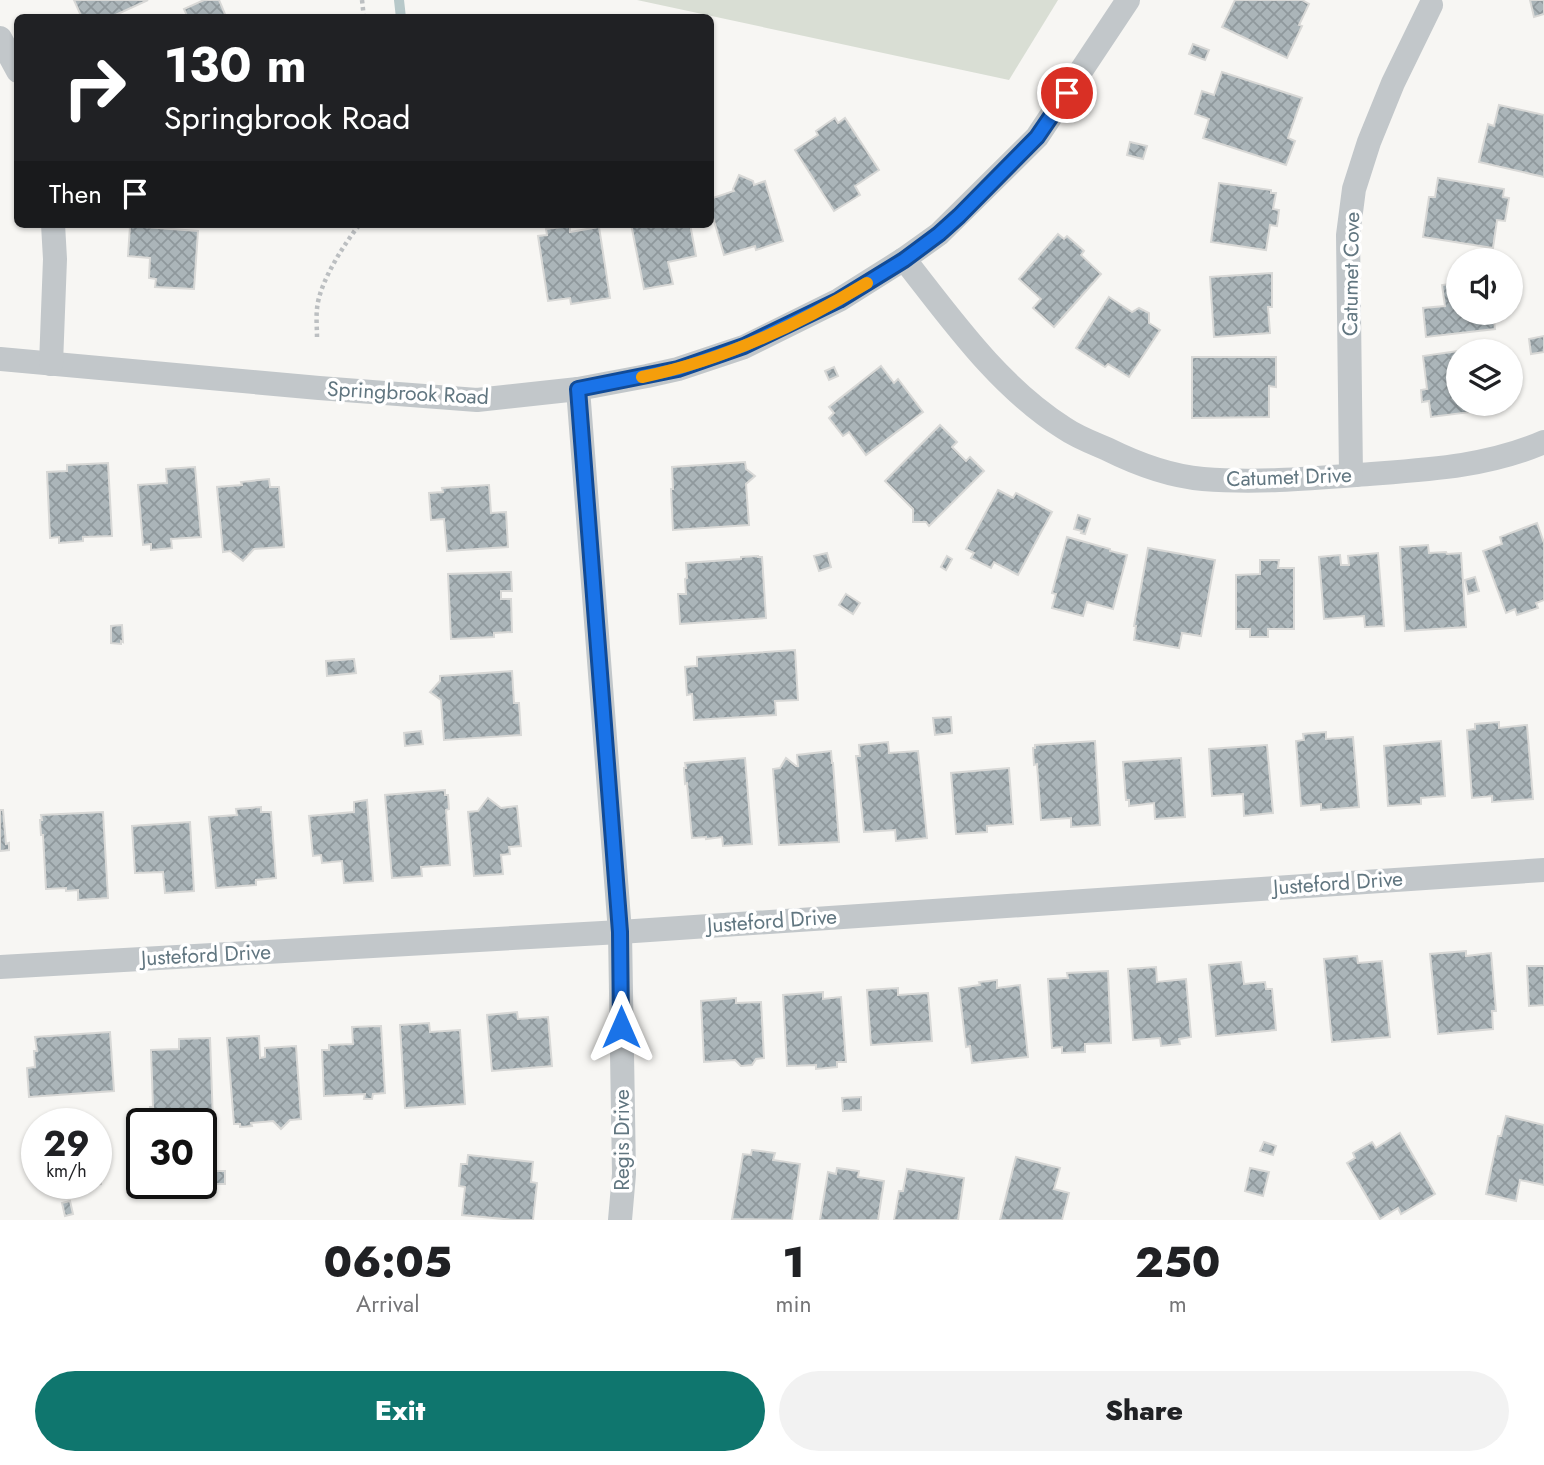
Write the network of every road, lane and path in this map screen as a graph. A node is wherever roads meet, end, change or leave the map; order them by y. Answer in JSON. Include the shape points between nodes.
{"nodes":[{"id":1,"x":1128,"y":0,"type":"edge"},
{"id":2,"x":1431,"y":5,"type":"dead end"},
{"id":3,"x":0,"y":38,"type":"edge"},
{"id":4,"x":14,"y":64,"type":"edge"},
{"id":5,"x":53,"y":228,"type":"edge"},
{"id":6,"x":357,"y":228,"type":"edge"},
{"id":7,"x":904,"y":260,"type":"junction"},
{"id":8,"x":317,"y":337,"type":"dead end"},
{"id":9,"x":0,"y":359,"type":"edge"},
{"id":10,"x":51,"y":363,"type":"junction"},
{"id":11,"x":578,"y":389,"type":"junction"},
{"id":12,"x":1544,"y":442,"type":"edge"},
{"id":13,"x":1351,"y":475,"type":"junction"},
{"id":14,"x":1544,"y":870,"type":"edge"},
{"id":15,"x":620,"y":932,"type":"junction"},
{"id":16,"x":0,"y":967,"type":"edge"},
{"id":17,"x":620,"y":1220,"type":"edge"}],
"edges":[{"from":1,"to":7,"type":"street","name":"Springbrook Road","via":[[1037,137],[959,216]]},
{"from":2,"to":13,"type":"street","name":"Catumet Cove","via":[[1393,83],[1354,189],[1348,234]]},
{"from":3,"to":4,"type":"street"},
{"from":5,"to":10,"type":"street"},
{"from":6,"to":8,"type":"path","via":[[324,283],[317,307]]},
{"from":7,"to":11,"type":"street","name":"Springbrook Road","via":[[839,300],[744,346],[678,369]]},
{"from":7,"to":13,"type":"street","name":"Catumet Drive","via":[[993,370],[1066,430],[1160,471],[1200,479],[1250,482]]},
{"from":9,"to":10,"type":"street","name":"Springbrook Road"},
{"from":10,"to":11,"type":"street","name":"Springbrook Road","via":[[477,400]]},
{"from":11,"to":15,"type":"street","name":"Regis Drive"},
{"from":12,"to":13,"type":"street","name":"Catumet Drive","via":[[1502,458]]},
{"from":14,"to":15,"type":"street","name":"Justeford Drive"},
{"from":15,"to":16,"type":"street","name":"Justeford Drive"},
{"from":15,"to":17,"type":"street","name":"Regis Drive","via":[[624,1174]]}]}
